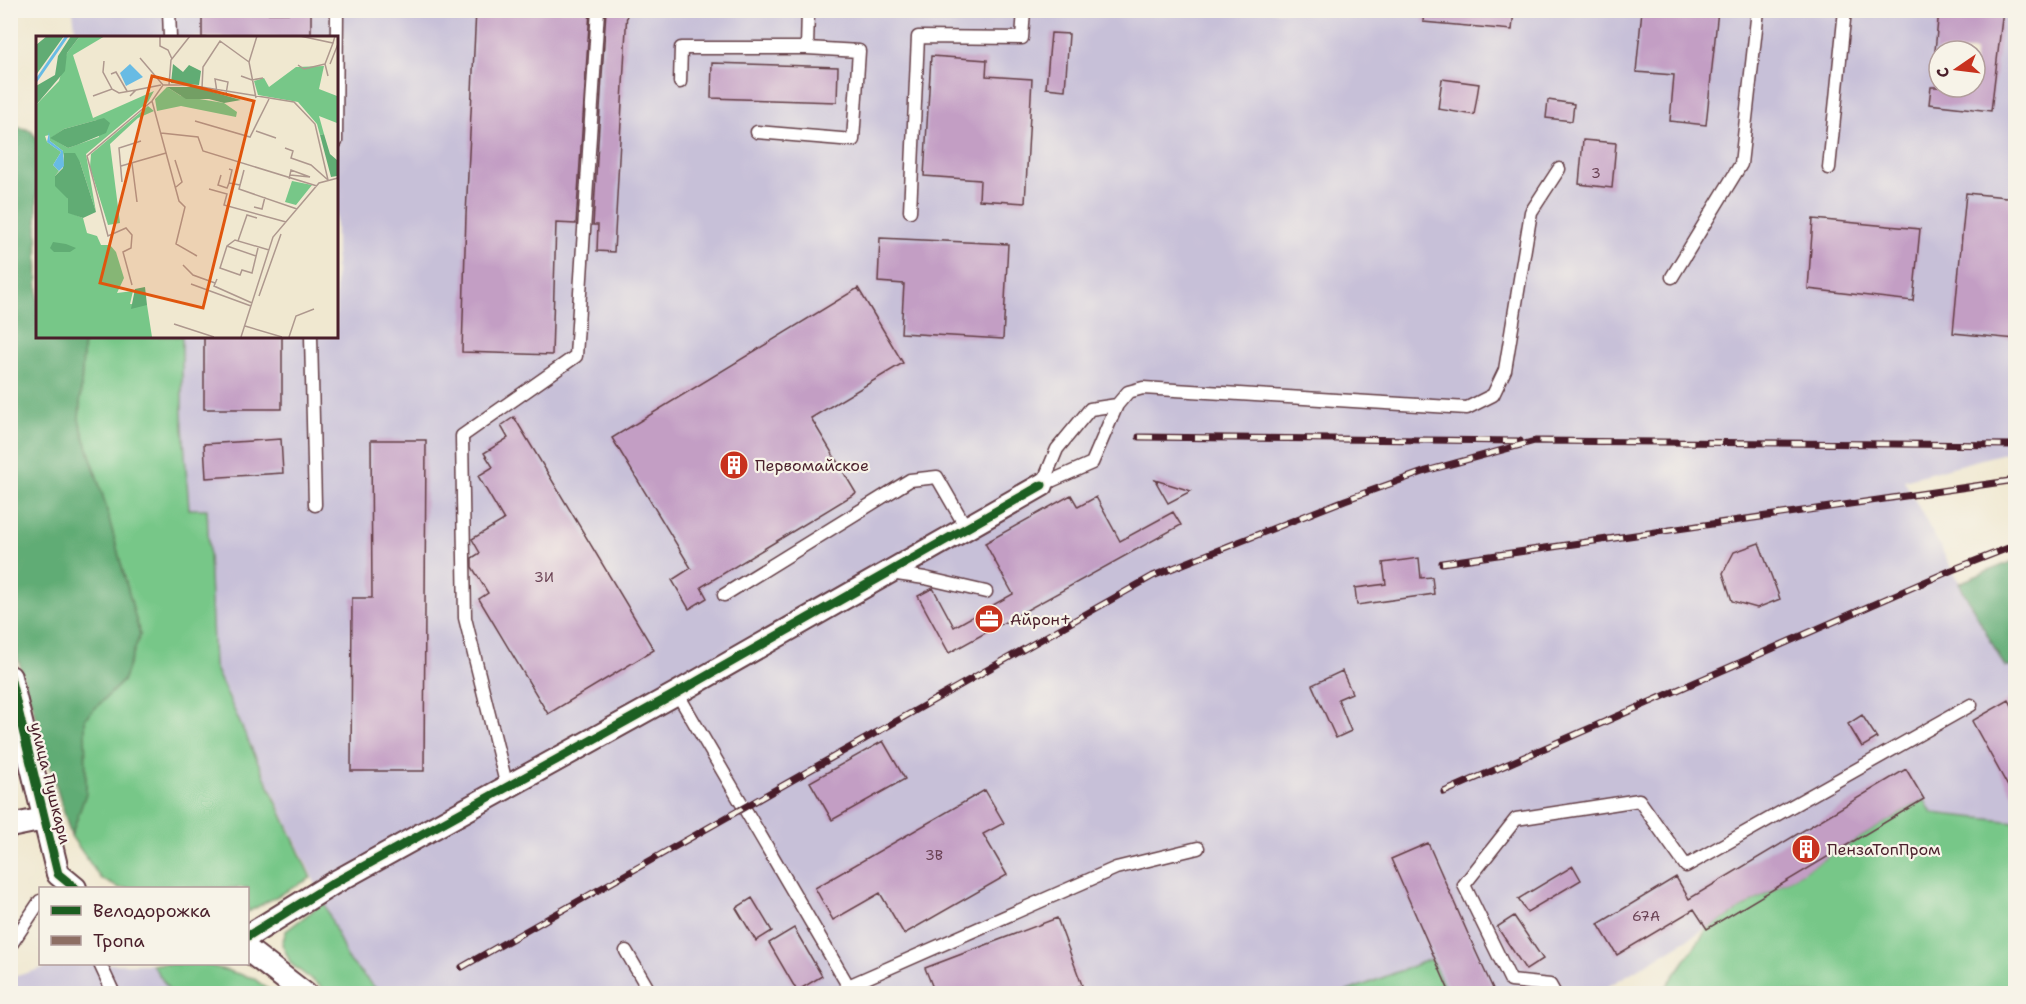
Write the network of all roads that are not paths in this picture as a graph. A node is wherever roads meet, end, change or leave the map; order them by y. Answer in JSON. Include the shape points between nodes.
{"nodes":[{"id":1,"x":169,"y":10,"type":"edge"},
{"id":2,"x":337,"y":10,"type":"edge"},
{"id":3,"x":598,"y":10,"type":"edge"},
{"id":4,"x":808,"y":10,"type":"edge"},
{"id":5,"x":1024,"y":10,"type":"edge"},
{"id":6,"x":1758,"y":10,"type":"edge"},
{"id":7,"x":1845,"y":10,"type":"edge"},
{"id":8,"x":170,"y":36,"type":"edge"},
{"id":9,"x":337,"y":36,"type":"edge"},
{"id":10,"x":807,"y":48,"type":"junction"},
{"id":11,"x":680,"y":82,"type":"dead end"},
{"id":12,"x":757,"y":132,"type":"dead end"},
{"id":13,"x":1829,"y":168,"type":"dead end"},
{"id":14,"x":1559,"y":170,"type":"dead end"},
{"id":15,"x":910,"y":211,"type":"dead end"},
{"id":16,"x":1672,"y":277,"type":"dead end"},
{"id":17,"x":311,"y":338,"type":"edge"},
{"id":18,"x":1117,"y":405,"type":"junction"},
{"id":19,"x":1042,"y":486,"type":"junction"},
{"id":20,"x":315,"y":505,"type":"dead end"},
{"id":21,"x":967,"y":529,"type":"junction"},
{"id":22,"x":888,"y":573,"type":"junction"},
{"id":23,"x":986,"y":592,"type":"dead end"},
{"id":24,"x":724,"y":595,"type":"dead end"},
{"id":25,"x":10,"y":677,"type":"edge"},
{"id":26,"x":677,"y":693,"type":"junction"},
{"id":27,"x":1971,"y":705,"type":"dead end"},
{"id":28,"x":507,"y":787,"type":"junction"},
{"id":29,"x":44,"y":819,"type":"junction"},
{"id":30,"x":10,"y":826,"type":"edge"},
{"id":31,"x":1198,"y":848,"type":"dead end"},
{"id":32,"x":63,"y":883,"type":"edge"},
{"id":33,"x":39,"y":902,"type":"edge"},
{"id":34,"x":249,"y":935,"type":"edge"},
{"id":35,"x":10,"y":946,"type":"edge"},
{"id":36,"x":249,"y":951,"type":"edge"},
{"id":37,"x":626,"y":951,"type":"dead end"},
{"id":38,"x":101,"y":965,"type":"edge"},
{"id":39,"x":851,"y":990,"type":"edge"},
{"id":40,"x":114,"y":993,"type":"edge"},
{"id":41,"x":305,"y":993,"type":"edge"},
{"id":42,"x":651,"y":993,"type":"edge"},
{"id":43,"x":1555,"y":993,"type":"edge"}],
"edges":[{"from":1,"to":8,"type":"lane"},
{"from":2,"to":9,"type":"lane"},
{"from":3,"to":28,"type":"lane","via":[[576,356],[462,436],[465,618]]},
{"from":4,"to":10,"type":"lane"},
{"from":5,"to":15,"type":"lane","via":[[1022,38],[918,37]]},
{"from":6,"to":16,"type":"lane","via":[[1741,164]]},
{"from":7,"to":13,"type":"lane"},
{"from":10,"to":11,"type":"lane","via":[[681,48]]},
{"from":10,"to":12,"type":"lane","via":[[859,51],[854,140]]},
{"from":14,"to":18,"type":"lane","via":[[1531,212],[1504,370],[1493,396],[1467,408],[1143,388],[1128,392]]},
{"from":17,"to":20,"type":"lane"},
{"from":18,"to":19,"type":"lane","via":[[1092,463]]},
{"from":18,"to":19,"type":"lane","via":[[1089,409],[1057,449]]},
{"from":19,"to":21,"type":"street"},
{"from":21,"to":22,"type":"street"},
{"from":21,"to":24,"type":"lane","via":[[937,477],[910,480]]},
{"from":22,"to":23,"type":"lane"},
{"from":22,"to":26,"type":"street"},
{"from":25,"to":29,"type":"street","name":"улица Пушкари"},
{"from":26,"to":28,"type":"street"},
{"from":26,"to":39,"type":"lane"},
{"from":27,"to":43,"type":"lane","via":[[1686,866],[1638,800],[1516,819],[1464,885],[1511,981],[1550,985]]},
{"from":28,"to":34,"type":"street","via":[[332,884]]},
{"from":29,"to":30,"type":"street","name":"улица Пушкари"},
{"from":29,"to":32,"type":"street","name":"улица Пушкари"},
{"from":31,"to":39,"type":"lane","via":[[1116,868]]},
{"from":33,"to":35,"type":"lane"},
{"from":36,"to":41,"type":"street"},
{"from":37,"to":42,"type":"lane"},
{"from":38,"to":40,"type":"lane"}]}
